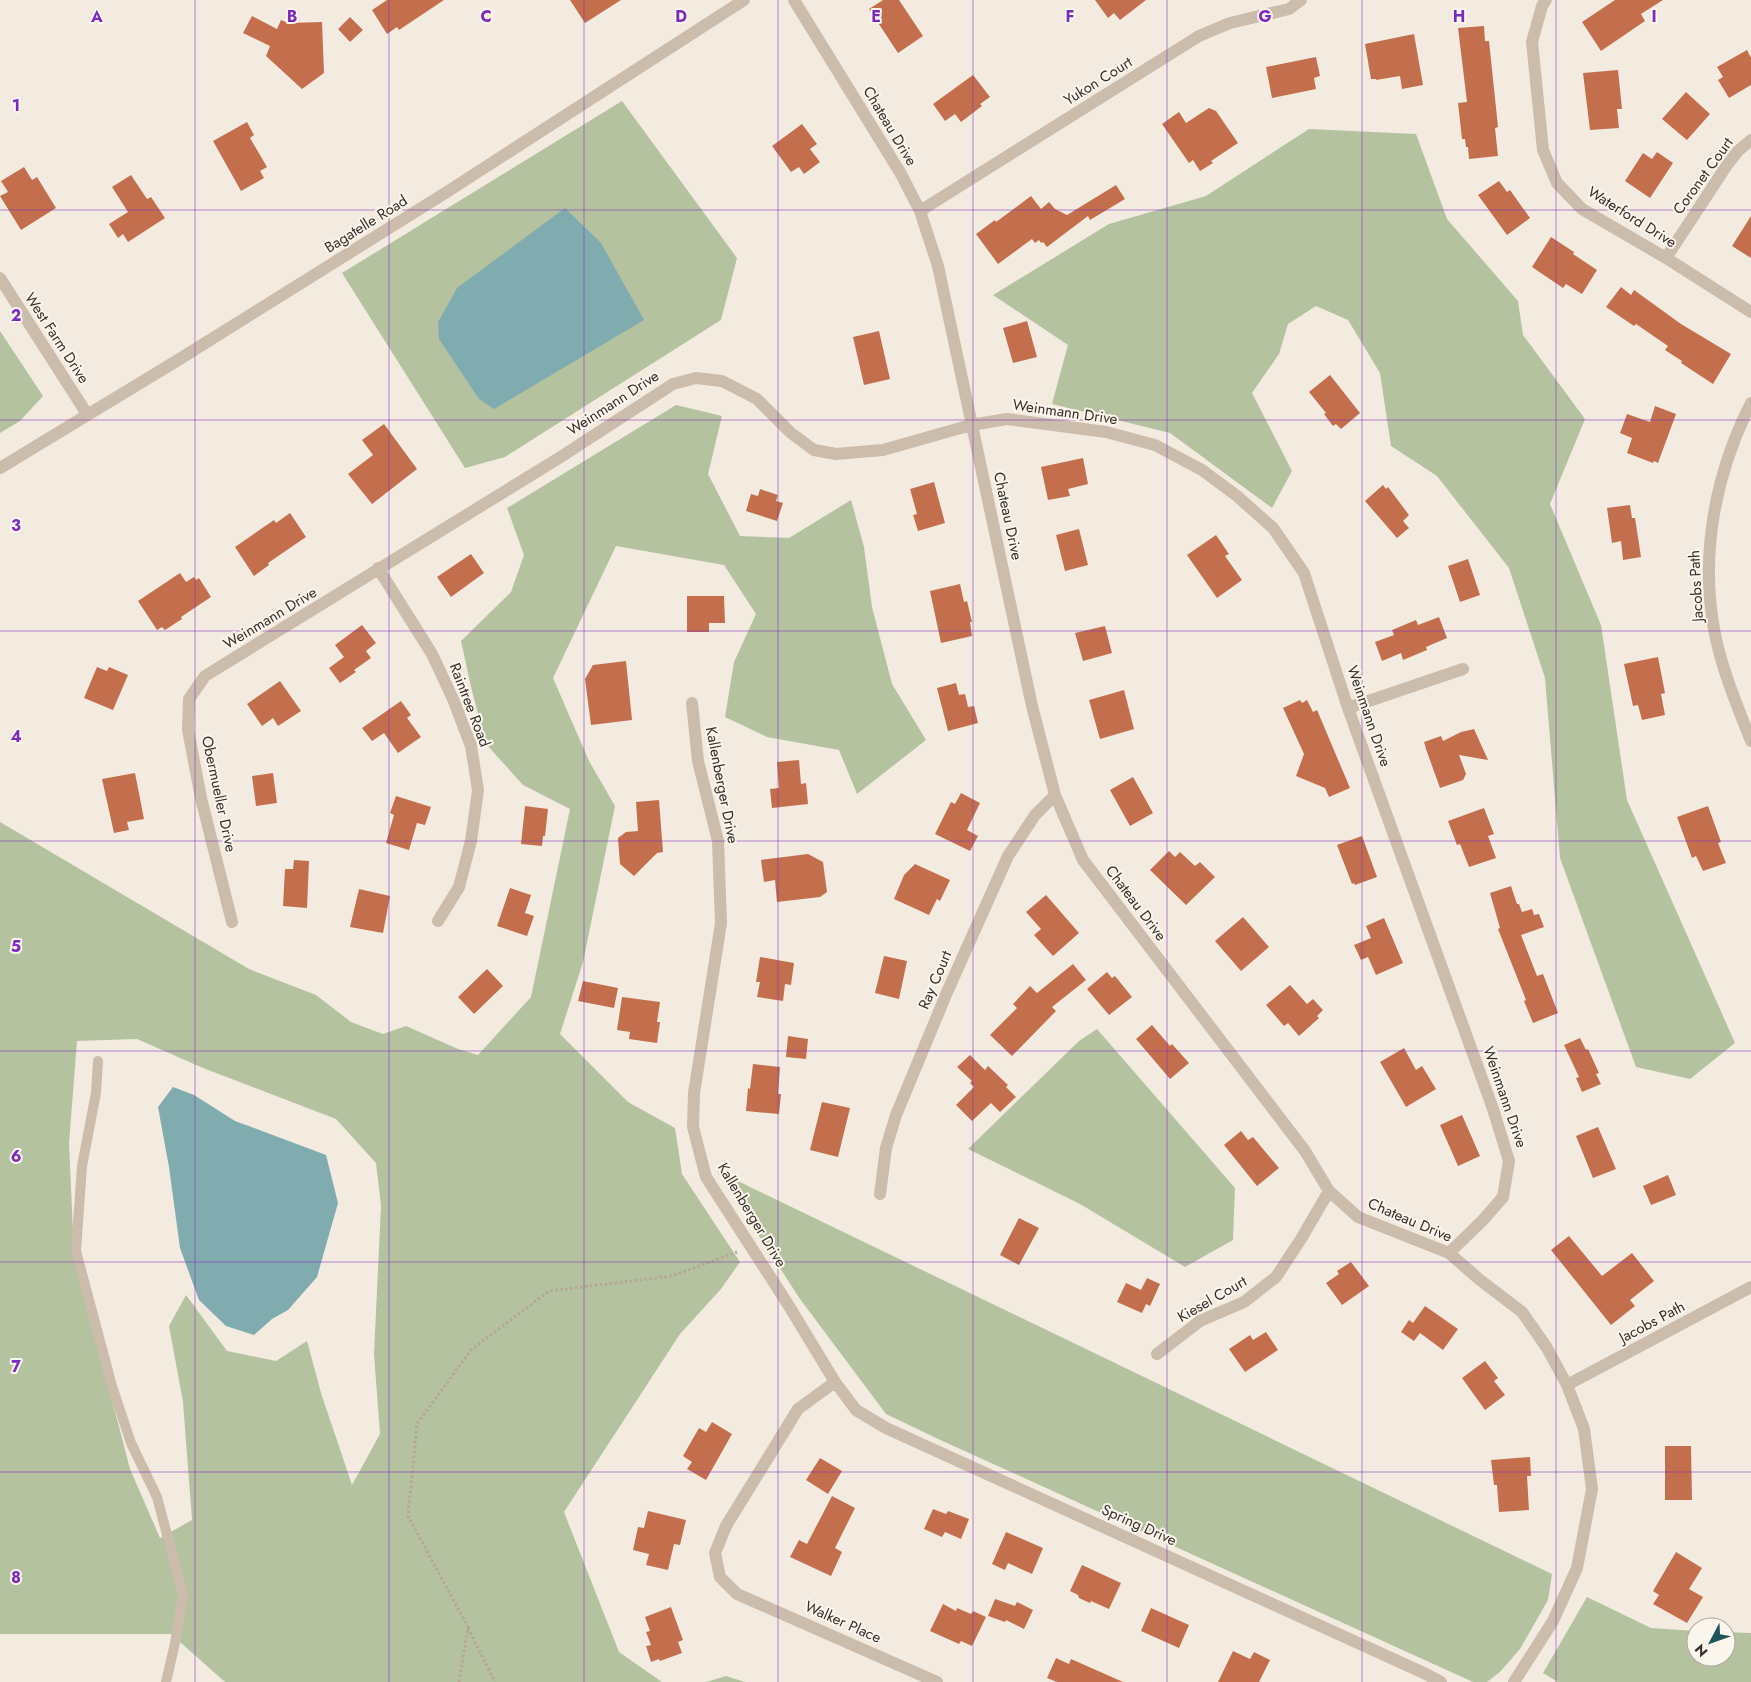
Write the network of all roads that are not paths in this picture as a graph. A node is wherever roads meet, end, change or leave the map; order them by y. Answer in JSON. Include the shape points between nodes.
{"nodes":[{"id":1,"x":744,"y":0,"type":"edge"},
{"id":2,"x":794,"y":0,"type":"edge"},
{"id":3,"x":1301,"y":0,"type":"edge"},
{"id":4,"x":1546,"y":0,"type":"edge"},
{"id":5,"x":1751,"y":140,"type":"edge"},
{"id":6,"x":920,"y":211,"type":"junction"},
{"id":7,"x":1666,"y":258,"type":"junction"},
{"id":8,"x":0,"y":278,"type":"edge"},
{"id":9,"x":1751,"y":312,"type":"edge"},
{"id":10,"x":1751,"y":403,"type":"edge"},
{"id":11,"x":87,"y":414,"type":"junction"},
{"id":12,"x":971,"y":425,"type":"junction"},
{"id":13,"x":0,"y":468,"type":"edge"},
{"id":14,"x":378,"y":568,"type":"junction"},
{"id":15,"x":1463,"y":669,"type":"dead end"},
{"id":16,"x":205,"y":676,"type":"joint"},
{"id":17,"x":692,"y":703,"type":"dead end"},
{"id":18,"x":1348,"y":708,"type":"junction"},
{"id":19,"x":1751,"y":741,"type":"edge"},
{"id":20,"x":1055,"y":795,"type":"junction"},
{"id":21,"x":438,"y":921,"type":"dead end"},
{"id":22,"x":232,"y":922,"type":"dead end"},
{"id":23,"x":98,"y":1061,"type":"dead end"},
{"id":24,"x":1329,"y":1191,"type":"junction"},
{"id":25,"x":880,"y":1194,"type":"dead end"},
{"id":26,"x":1449,"y":1253,"type":"junction"},
{"id":27,"x":1751,"y":1287,"type":"edge"},
{"id":28,"x":1157,"y":1354,"type":"dead end"},
{"id":29,"x":835,"y":1382,"type":"junction"},
{"id":30,"x":1568,"y":1385,"type":"junction"},
{"id":31,"x":166,"y":1682,"type":"edge"},
{"id":32,"x":937,"y":1682,"type":"edge"},
{"id":33,"x":1441,"y":1682,"type":"edge"},
{"id":34,"x":1514,"y":1682,"type":"edge"}],
"edges":[{"from":1,"to":11,"type":"street","name":"Bagatelle Road","via":[[442,196]]},
{"from":2,"to":6,"type":"street","name":"Chateau Drive","via":[[901,174]]},
{"from":3,"to":6,"type":"street","name":"Yukon Court","via":[[1289,9],[1230,23],[1199,36]]},
{"from":4,"to":7,"type":"street","name":"Waterford Drive","via":[[1532,42],[1543,150],[1556,183],[1582,209]]},
{"from":5,"to":7,"type":"street","name":"Coronet Court","via":[[1727,165]]},
{"from":6,"to":12,"type":"street","name":"Chateau Drive","via":[[938,266]]},
{"from":7,"to":9,"type":"street","name":"Waterford Drive"},
{"from":8,"to":11,"type":"street","name":"West Farm Drive"},
{"from":10,"to":19,"type":"street","name":"Jacobs Path","via":[[1739,426],[1716,500],[1709,576],[1714,629],[1729,684]]},
{"from":11,"to":13,"type":"street","name":"Bagatelle Road"},
{"from":12,"to":14,"type":"street","name":"Weinmann Drive","via":[[883,450],[836,454],[814,450],[790,433],[757,399],[722,381],[696,378],[674,384]]},
{"from":12,"to":18,"type":"street","name":"Weinmann Drive","via":[[1007,419],[1106,432],[1155,446],[1202,470],[1237,496],[1273,528],[1304,573]]},
{"from":12,"to":20,"type":"street","name":"Chateau Drive","via":[[1032,706]]},
{"from":14,"to":16,"type":"street","name":"Weinmann Drive"},
{"from":14,"to":21,"type":"street","name":"Raintree Road","via":[[432,654],[471,746],[478,790],[471,841],[459,887]]},
{"from":15,"to":18,"type":"street"},
{"from":16,"to":22,"type":"street","name":"Obermueller Drive","via":[[190,699],[188,730],[201,798]]},
{"from":17,"to":29,"type":"street","name":"Kallenberger Drive","via":[[698,761],[718,841],[721,923],[694,1094],[692,1127],[706,1177]]},
{"from":18,"to":26,"type":"street","name":"Weinmann Drive","via":[[1509,1161],[1503,1197]]},
{"from":20,"to":24,"type":"street","name":"Chateau Drive","via":[[1083,860],[1305,1150]]},
{"from":20,"to":25,"type":"street","name":"Ray Court","via":[[1035,815],[1008,856],[952,981],[896,1115],[886,1148]]},
{"from":23,"to":31,"type":"lane","via":[[96,1093],[82,1166],[76,1251],[112,1386],[131,1443],[157,1498],[182,1595]]},
{"from":24,"to":26,"type":"street","name":"Chateau Drive","via":[[1358,1217]]},
{"from":24,"to":28,"type":"street","name":"Kiesel Court","via":[[1276,1277],[1244,1302],[1200,1322]]},
{"from":26,"to":30,"type":"street","name":"Chateau Drive","via":[[1522,1312]]},
{"from":27,"to":30,"type":"street","name":"Jacobs Path"},
{"from":29,"to":32,"type":"street","name":"Walker Place","via":[[798,1409],[726,1526],[715,1553],[720,1577],[737,1594]]},
{"from":29,"to":33,"type":"street","name":"Spring Drive","via":[[856,1410],[886,1428]]},
{"from":30,"to":34,"type":"street","name":"Chateau Drive","via":[[1584,1429],[1592,1489],[1577,1568],[1553,1621]]}]}
